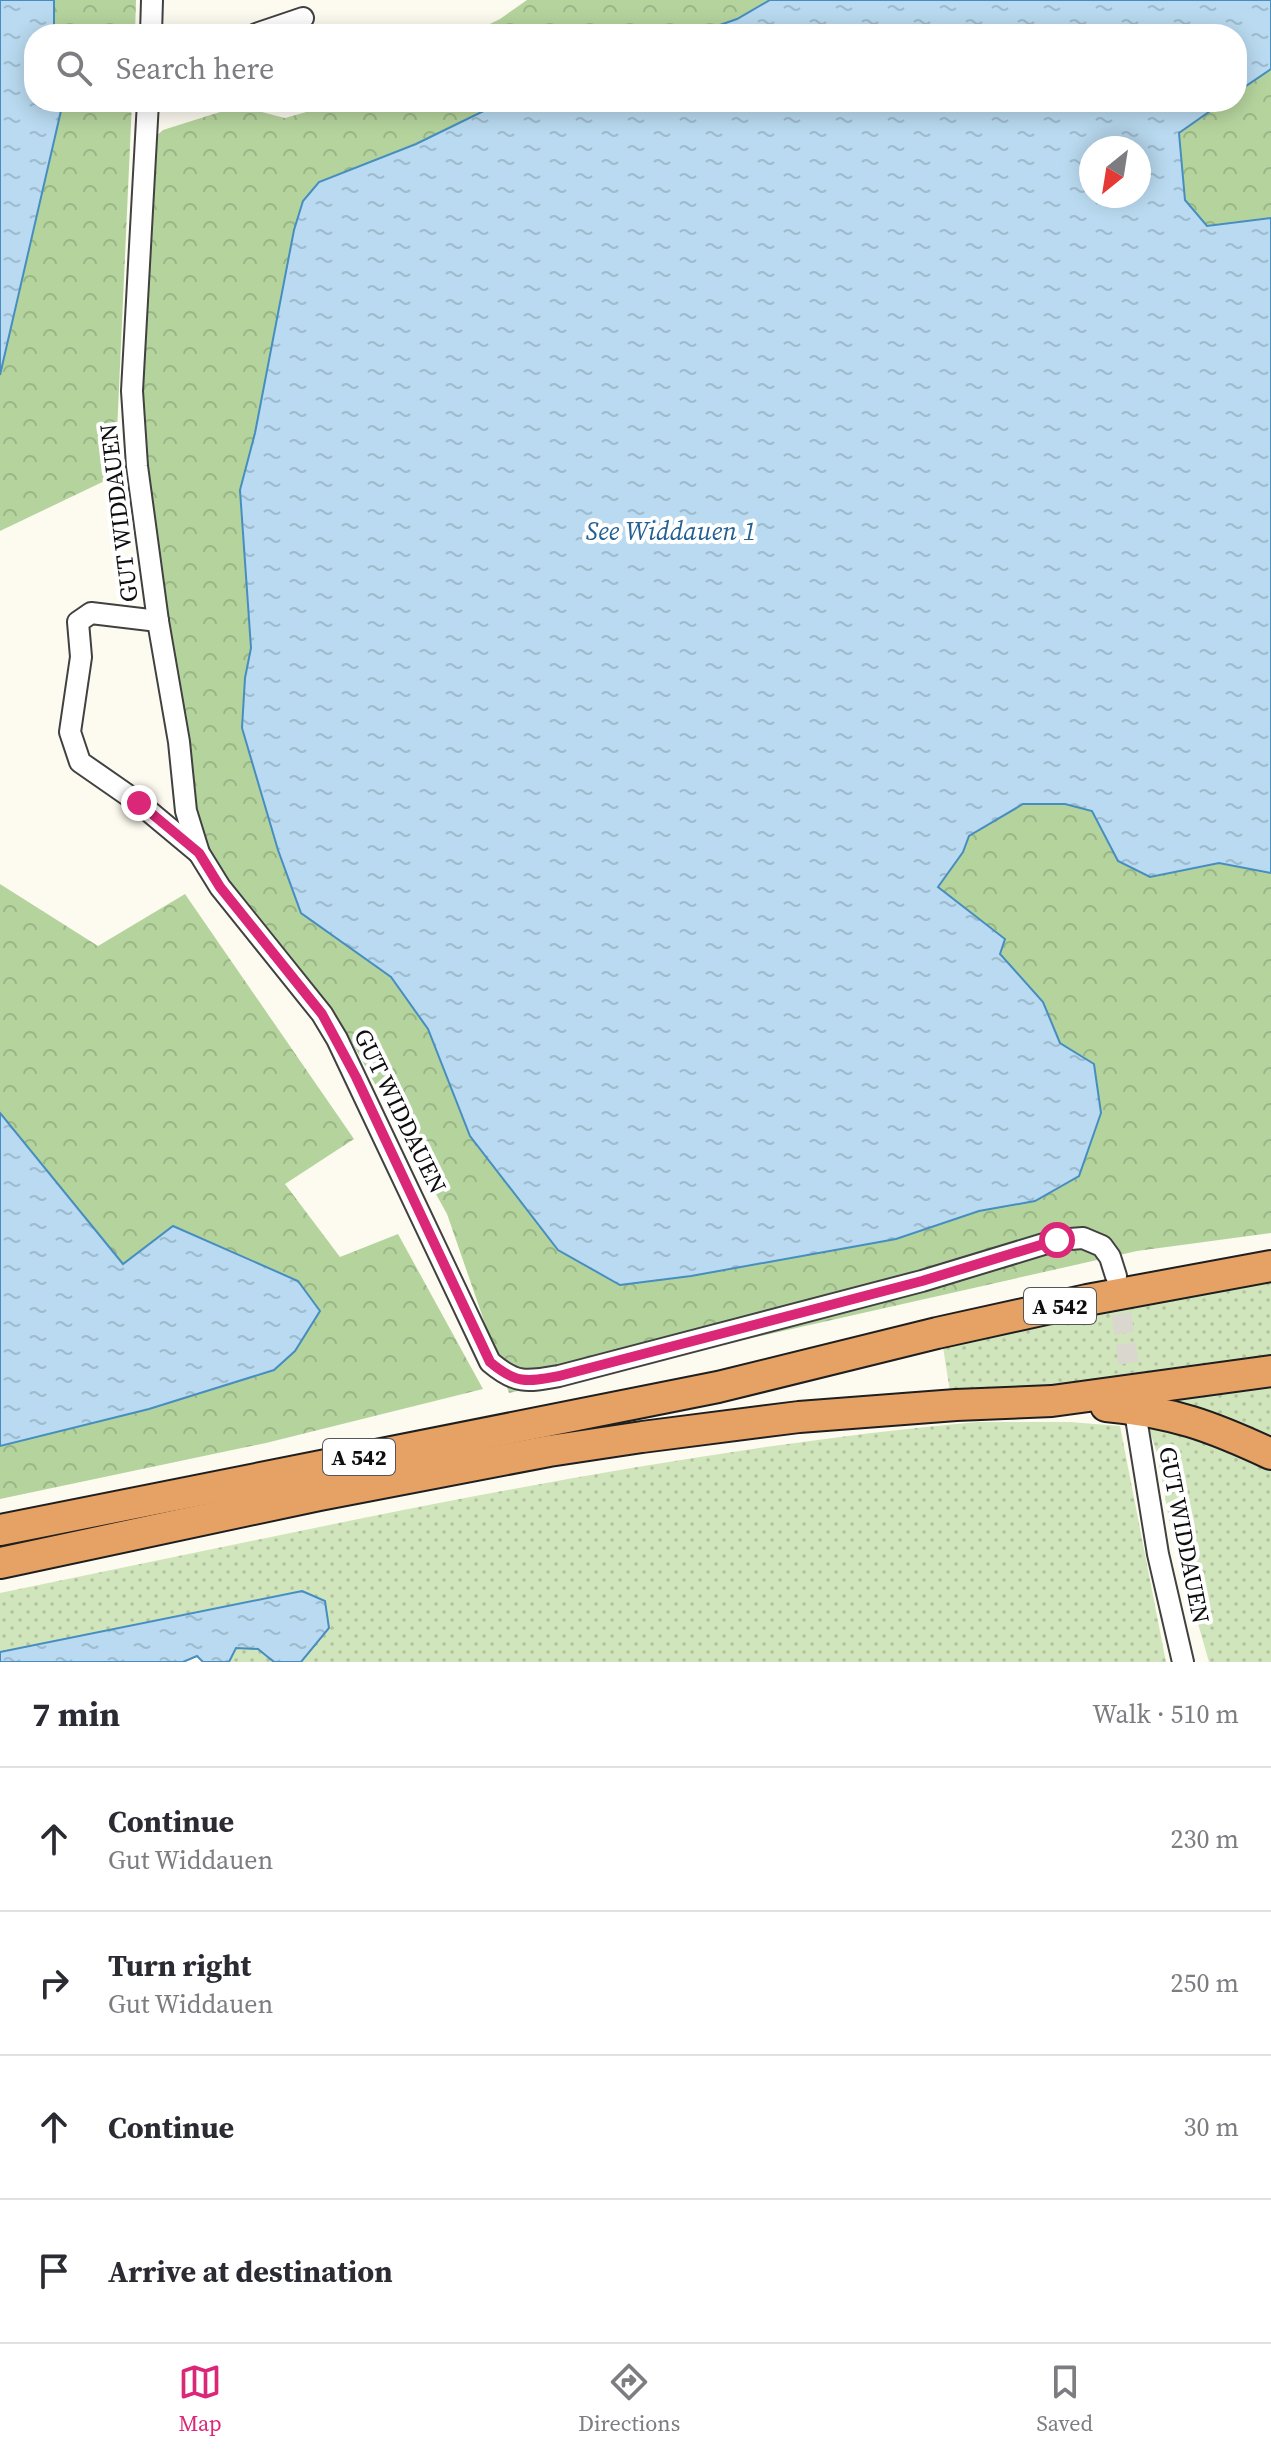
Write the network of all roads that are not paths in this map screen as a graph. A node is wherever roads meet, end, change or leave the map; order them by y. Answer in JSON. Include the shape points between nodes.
{"nodes":[{"id":1,"x":152,"y":0,"type":"edge"},
{"id":2,"x":303,"y":18,"type":"dead end"},
{"id":3,"x":151,"y":24,"type":"edge"},
{"id":4,"x":285,"y":24,"type":"edge"},
{"id":5,"x":147,"y":112,"type":"edge"},
{"id":6,"x":158,"y":621,"type":"junction"},
{"id":7,"x":199,"y":853,"type":"junction"},
{"id":8,"x":1271,"y":1266,"type":"edge"},
{"id":9,"x":1271,"y":1273,"type":"edge"},
{"id":10,"x":1116,"y":1276,"type":"tunnel mouth"},
{"id":11,"x":1185,"y":1283,"type":"junction"},
{"id":12,"x":1271,"y":1371,"type":"edge"},
{"id":13,"x":1052,"y":1401,"type":"junction"},
{"id":14,"x":1136,"y":1418,"type":"tunnel mouth"},
{"id":15,"x":1271,"y":1454,"type":"edge"},
{"id":16,"x":0,"y":1530,"type":"edge"},
{"id":17,"x":0,"y":1563,"type":"edge"},
{"id":18,"x":1183,"y":1662,"type":"edge"}],
"edges":[{"from":1,"to":3,"type":"lane"},
{"from":2,"to":4,"type":"lane"},
{"from":5,"to":6,"type":"lane","name":"GUT WIDDAUEN","via":[[132,391]]},
{"from":6,"to":7,"type":"lane","name":"GUT WIDDAUEN","via":[[186,811]]},
{"from":6,"to":7,"type":"lane","via":[[91,613],[78,622],[81,657],[70,732],[80,762]]},
{"from":7,"to":10,"type":"lane","name":"GUT WIDDAUEN","via":[[337,1039],[490,1362],[509,1378],[559,1376],[1057,1240],[1083,1238],[1102,1246]]},
{"from":8,"to":11,"type":"highway"},
{"from":9,"to":11,"type":"highway","number":"A 542"},
{"from":11,"to":16,"type":"highway","number":"A 542","via":[[937,1333],[718,1387]]},
{"from":12,"to":13,"type":"highway","number":"A 542"},
{"from":13,"to":15,"type":"highway","via":[[1163,1412]]},
{"from":13,"to":17,"type":"highway","number":"A 542","via":[[799,1417],[549,1451]]},
{"from":14,"to":18,"type":"lane","name":"GUT WIDDAUEN","via":[[1158,1554]]}]}
